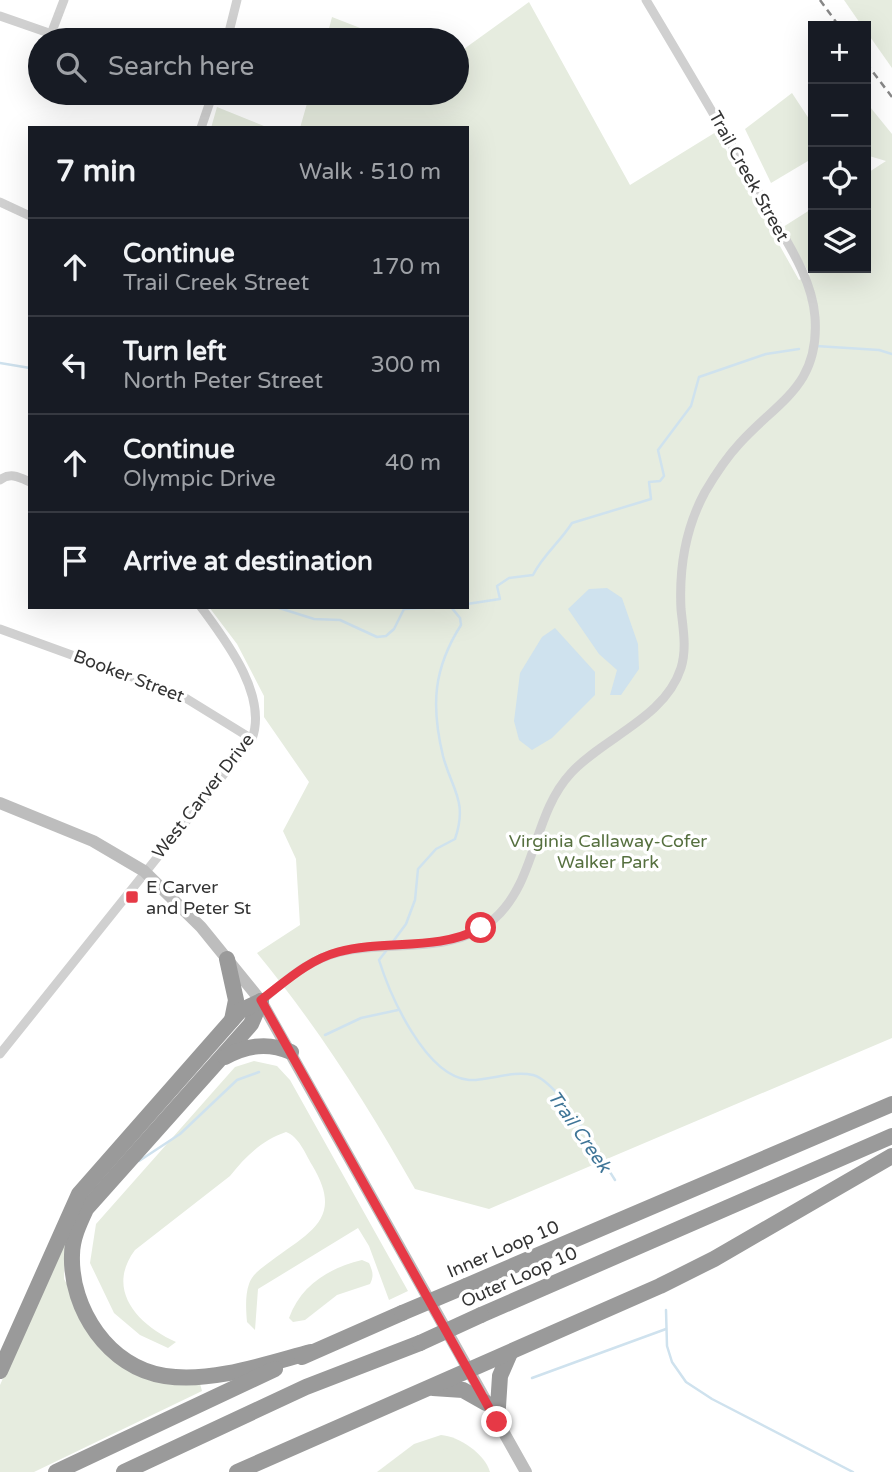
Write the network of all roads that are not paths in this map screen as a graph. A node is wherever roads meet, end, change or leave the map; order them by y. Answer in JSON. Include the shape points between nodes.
{"nodes":[{"id":1,"x":64,"y":0,"type":"edge"},
{"id":2,"x":237,"y":0,"type":"edge"},
{"id":3,"x":646,"y":0,"type":"edge"},
{"id":4,"x":0,"y":16,"type":"edge"},
{"id":5,"x":34,"y":28,"type":"edge"},
{"id":6,"x":53,"y":28,"type":"edge"},
{"id":7,"x":230,"y":28,"type":"edge"},
{"id":8,"x":209,"y":105,"type":"edge"},
{"id":9,"x":202,"y":126,"type":"edge"},
{"id":10,"x":0,"y":202,"type":"edge"},
{"id":11,"x":28,"y":215,"type":"edge"},
{"id":12,"x":4,"y":478,"type":"edge"},
{"id":13,"x":28,"y":482,"type":"edge"},
{"id":14,"x":202,"y":609,"type":"edge"},
{"id":15,"x":0,"y":629,"type":"edge"},
{"id":16,"x":252,"y":739,"type":"junction"},
{"id":17,"x":0,"y":803,"type":"edge"},
{"id":18,"x":144,"y":872,"type":"junction"},
{"id":19,"x":227,"y":959,"type":"junction"},
{"id":20,"x":261,"y":1000,"type":"junction"},
{"id":21,"x":232,"y":1020,"type":"junction"},
{"id":22,"x":291,"y":1052,"type":"junction"},
{"id":23,"x":0,"y":1054,"type":"edge"},
{"id":24,"x":217,"y":1061,"type":"junction"},
{"id":25,"x":892,"y":1104,"type":"edge"},
{"id":26,"x":892,"y":1136,"type":"edge"},
{"id":27,"x":892,"y":1156,"type":"edge"},
{"id":28,"x":312,"y":1352,"type":"junction"},
{"id":29,"x":510,"y":1353,"type":"junction"},
{"id":30,"x":468,"y":1370,"type":"junction"},
{"id":31,"x":0,"y":1371,"type":"edge"},
{"id":32,"x":433,"y":1388,"type":"junction"},
{"id":33,"x":486,"y":1403,"type":"junction"},
{"id":34,"x":497,"y":1422,"type":"junction"},
{"id":35,"x":56,"y":1472,"type":"edge"},
{"id":36,"x":124,"y":1472,"type":"edge"},
{"id":37,"x":237,"y":1472,"type":"edge"},
{"id":38,"x":526,"y":1472,"type":"edge"}],
"edges":[{"from":1,"to":6,"type":"street"},
{"from":2,"to":7,"type":"street"},
{"from":3,"to":20,"type":"street","name":"Trail Creek Street","via":[[806,279],[815,315],[812,353],[794,392],[720,466],[696,512],[682,568],[685,642],[675,682],[657,705],[590,756],[557,791],[537,831],[520,884],[494,919],[470,934],[428,944],[341,951],[310,963]]},
{"from":4,"to":5,"type":"street"},
{"from":8,"to":9,"type":"street"},
{"from":10,"to":11,"type":"street"},
{"from":12,"to":13,"type":"street"},
{"from":14,"to":16,"type":"street","name":"West Carver Drive","via":[[233,657],[255,705]]},
{"from":15,"to":16,"type":"street","name":"Booker Street","via":[[179,694]]},
{"from":16,"to":18,"type":"street","name":"West Carver Drive"},
{"from":17,"to":18,"type":"street","via":[[93,841]]},
{"from":18,"to":19,"type":"street","via":[[181,905]]},
{"from":18,"to":23,"type":"street","name":"West Carver Drive"},
{"from":19,"to":20,"type":"street"},
{"from":19,"to":21,"type":"highway","via":[[236,1000]]},
{"from":20,"to":21,"type":"highway"},
{"from":20,"to":22,"type":"street"},
{"from":20,"to":24,"type":"highway","via":[[251,1024]]},
{"from":21,"to":31,"type":"highway","via":[[79,1194]]},
{"from":22,"to":24,"type":"highway","via":[[257,1045]]},
{"from":22,"to":30,"type":"street"},
{"from":24,"to":28,"type":"highway","via":[[86,1209],[72,1255],[85,1316],[106,1345],[133,1366],[165,1376],[206,1375]]},
{"from":25,"to":28,"type":"highway","name":"Inner Loop 10","bridge":true},
{"from":26,"to":36,"type":"highway","name":"Outer Loop 10","bridge":true,"via":[[420,1343],[306,1387]]},
{"from":27,"to":29,"type":"highway","via":[[714,1259]]},
{"from":28,"to":35,"type":"highway","name":"Inner Loop 10"},
{"from":29,"to":30,"type":"highway"},
{"from":29,"to":34,"type":"highway","via":[[500,1376]]},
{"from":30,"to":32,"type":"highway"},
{"from":30,"to":33,"type":"street"},
{"from":32,"to":33,"type":"highway","via":[[463,1390]]},
{"from":32,"to":37,"type":"highway"},
{"from":33,"to":34,"type":"street"},
{"from":34,"to":38,"type":"street"}]}
